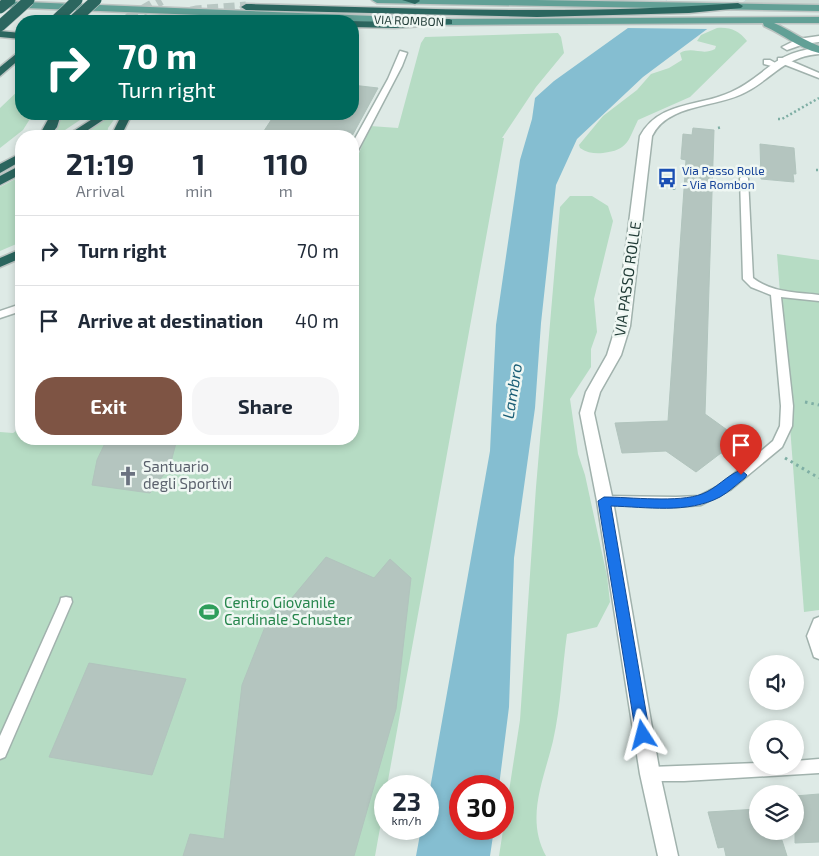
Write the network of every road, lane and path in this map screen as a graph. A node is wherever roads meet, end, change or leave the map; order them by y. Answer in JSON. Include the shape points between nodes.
{"nodes":[{"id":1,"x":10,"y":0,"type":"edge"},
{"id":2,"x":29,"y":0,"type":"edge"},
{"id":3,"x":77,"y":0,"type":"edge"},
{"id":4,"x":96,"y":0,"type":"edge"},
{"id":5,"x":378,"y":0,"type":"edge"},
{"id":6,"x":411,"y":1,"type":"edge"},
{"id":7,"x":0,"y":4,"type":"edge"},
{"id":8,"x":738,"y":6,"type":"joint"},
{"id":9,"x":246,"y":7,"type":"tunnel mouth"},
{"id":10,"x":0,"y":8,"type":"edge"},
{"id":11,"x":655,"y":8,"type":"junction"},
{"id":12,"x":819,"y":8,"type":"edge"},
{"id":13,"x":61,"y":15,"type":"edge"},
{"id":14,"x":80,"y":15,"type":"edge"},
{"id":15,"x":274,"y":15,"type":"edge"},
{"id":16,"x":359,"y":18,"type":"edge"},
{"id":17,"x":738,"y":20,"type":"junction"},
{"id":18,"x":819,"y":20,"type":"edge"},
{"id":19,"x":449,"y":22,"type":"junction"},
{"id":20,"x":359,"y":24,"type":"edge"},
{"id":21,"x":0,"y":26,"type":"edge"},
{"id":22,"x":0,"y":34,"type":"edge"},
{"id":23,"x":15,"y":35,"type":"edge"},
{"id":24,"x":819,"y":39,"type":"edge"},
{"id":25,"x":798,"y":42,"type":"junction"},
{"id":26,"x":819,"y":51,"type":"edge"},
{"id":27,"x":403,"y":53,"type":"dead end"},
{"id":28,"x":15,"y":59,"type":"edge"},
{"id":29,"x":774,"y":62,"type":"junction"},
{"id":30,"x":0,"y":73,"type":"edge"},
{"id":31,"x":819,"y":76,"type":"edge"},
{"id":32,"x":819,"y":98,"type":"edge"},
{"id":33,"x":778,"y":119,"type":"dead end"},
{"id":34,"x":97,"y":120,"type":"edge"},
{"id":35,"x":722,"y":127,"type":"dead end"},
{"id":36,"x":718,"y":128,"type":"dead end"},
{"id":37,"x":82,"y":130,"type":"edge"},
{"id":38,"x":359,"y":138,"type":"edge"},
{"id":39,"x":15,"y":160,"type":"edge"},
{"id":40,"x":0,"y":169,"type":"edge"},
{"id":41,"x":675,"y":169,"type":"dead end"},
{"id":42,"x":15,"y":172,"type":"edge"},
{"id":43,"x":744,"y":178,"type":"dead end"},
{"id":44,"x":0,"y":181,"type":"edge"},
{"id":45,"x":674,"y":190,"type":"dead end"},
{"id":46,"x":15,"y":256,"type":"edge"},
{"id":47,"x":0,"y":262,"type":"edge"},
{"id":48,"x":776,"y":293,"type":"junction"},
{"id":49,"x":819,"y":298,"type":"edge"},
{"id":50,"x":15,"y":309,"type":"edge"},
{"id":51,"x":0,"y":315,"type":"edge"},
{"id":52,"x":771,"y":450,"type":"junction"},
{"id":53,"x":819,"y":478,"type":"edge"},
{"id":54,"x":604,"y":501,"type":"junction"},
{"id":55,"x":66,"y":602,"type":"dead end"},
{"id":56,"x":819,"y":623,"type":"edge"},
{"id":57,"x":819,"y":653,"type":"edge"},
{"id":58,"x":0,"y":752,"type":"edge"},
{"id":59,"x":819,"y":766,"type":"edge"},
{"id":60,"x":650,"y":774,"type":"junction"},
{"id":61,"x":668,"y":856,"type":"edge"}],
"edges":[{"from":1,"to":10,"type":"highway","bridge":true},
{"from":2,"to":21,"type":"highway","bridge":true},
{"from":3,"to":13,"type":"highway","bridge":true},
{"from":4,"to":14,"type":"highway","bridge":true},
{"from":5,"to":6,"type":"main road","name":"VIA ROMBON"},
{"from":6,"to":11,"type":"main road","name":"VIA ROMBON"},
{"from":7,"to":15,"type":"main road","name":"VIA ROMBON"},
{"from":8,"to":11,"type":"highway"},
{"from":8,"to":12,"type":"main road"},
{"from":9,"to":11,"type":"highway","via":[[537,14]]},
{"from":16,"to":19,"type":"main road","name":"VIA ROMBON"},
{"from":17,"to":18,"type":"main road","name":"VIA ROMBON"},
{"from":17,"to":19,"type":"main road","name":"VIA ROMBON"},
{"from":17,"to":25,"type":"main road","via":[[777,27]]},
{"from":19,"to":20,"type":"highway"},
{"from":22,"to":23,"type":"highway"},
{"from":24,"to":25,"type":"street"},
{"from":25,"to":26,"type":"main road"},
{"from":25,"to":29,"type":"street","name":"VIA PASSO ROLLE","via":[[779,52]]},
{"from":26,"to":29,"type":"street","name":"VIA PASSO ROLLE","via":[[802,52]]},
{"from":27,"to":38,"type":"lane","via":[[396,74]]},
{"from":28,"to":30,"type":"highway"},
{"from":29,"to":31,"type":"lane"},
{"from":29,"to":54,"type":"street","name":"VIA PASSO ROLLE","via":[[749,85],[731,96],[661,117],[647,132],[623,326],[614,355],[593,392],[587,413]]},
{"from":32,"to":33,"type":"path"},
{"from":34,"to":37,"type":"highway"},
{"from":35,"to":36,"type":"path"},
{"from":39,"to":40,"type":"highway"},
{"from":41,"to":45,"type":"path"},
{"from":42,"to":44,"type":"highway"},
{"from":43,"to":48,"type":"lane","via":[[748,279],[754,285]]},
{"from":46,"to":47,"type":"highway"},
{"from":48,"to":49,"type":"lane"},
{"from":48,"to":52,"type":"lane","via":[[787,416],[783,436]]},
{"from":50,"to":51,"type":"lane"},
{"from":52,"to":53,"type":"path"},
{"from":52,"to":54,"type":"lane","via":[[726,487],[700,500]]},
{"from":54,"to":60,"type":"street","name":"VIA PASSO ROLLE"},
{"from":55,"to":58,"type":"lane"},
{"from":56,"to":57,"type":"lane","via":[[814,636]]},
{"from":59,"to":60,"type":"lane"},
{"from":60,"to":61,"type":"street","name":"VIA PASSO ROLLE"}]}
